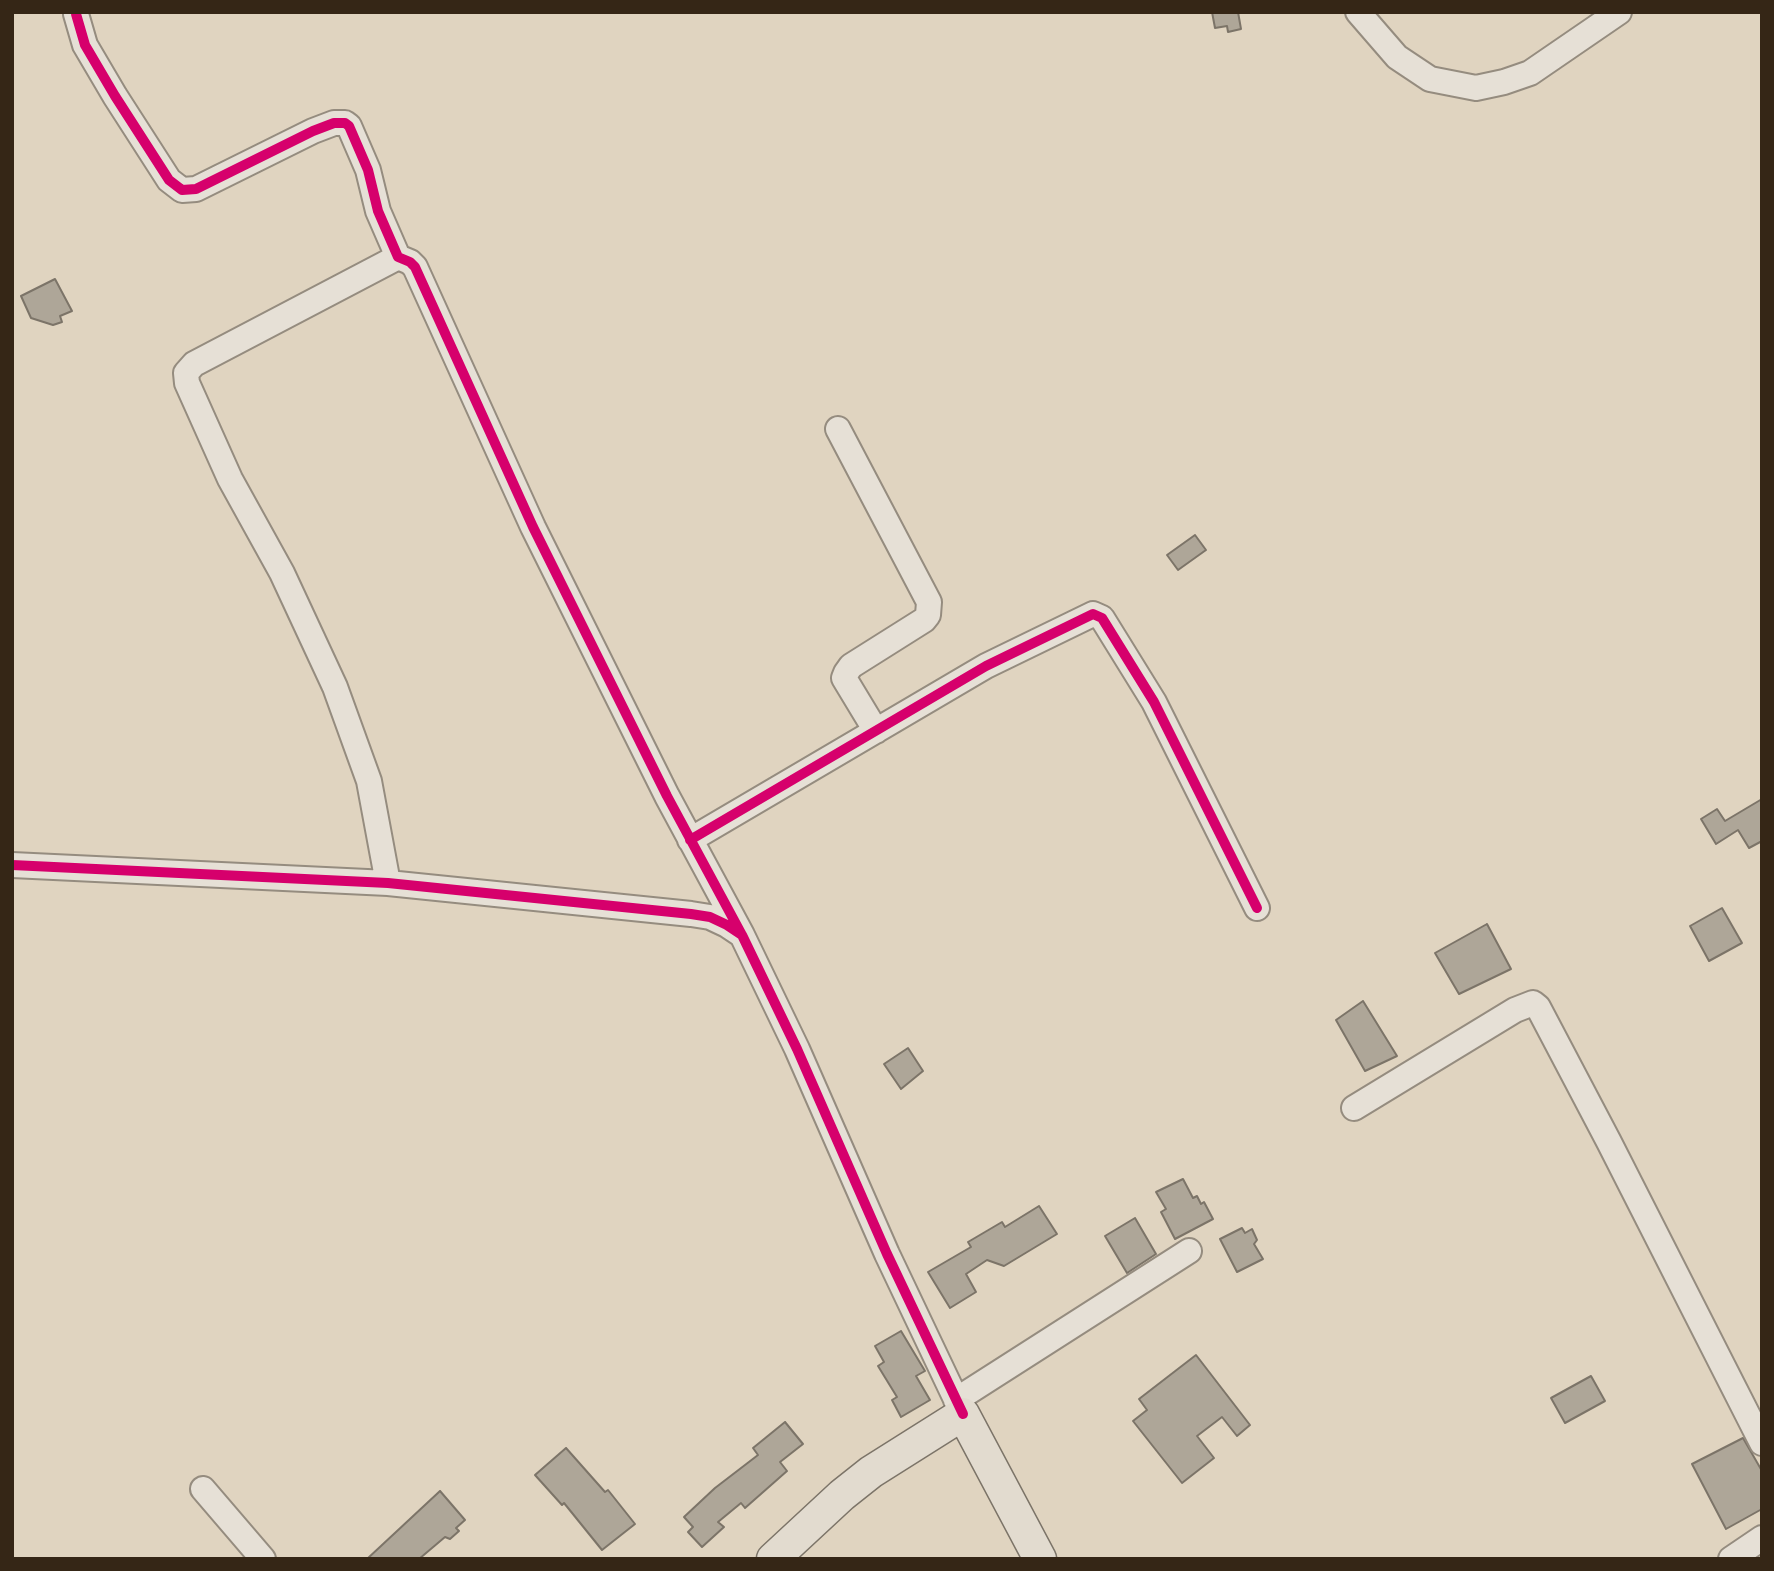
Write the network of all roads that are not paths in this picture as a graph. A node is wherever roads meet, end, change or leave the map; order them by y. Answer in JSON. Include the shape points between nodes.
{"nodes":[{"id":1,"x":1358,"y":12,"type":"edge"},
{"id":2,"x":1619,"y":12,"type":"edge"},
{"id":3,"x":76,"y":14,"type":"edge"},
{"id":4,"x":398,"y":257,"type":"junction"},
{"id":5,"x":838,"y":429,"type":"dead end"},
{"id":6,"x":876,"y":732,"type":"junction"},
{"id":7,"x":690,"y":840,"type":"junction"},
{"id":8,"x":12,"y":865,"type":"edge"},
{"id":9,"x":388,"y":883,"type":"junction"},
{"id":10,"x":1257,"y":908,"type":"dead end"},
{"id":11,"x":742,"y":935,"type":"junction"},
{"id":12,"x":1354,"y":1108,"type":"dead end"},
{"id":13,"x":1189,"y":1251,"type":"dead end"},
{"id":14,"x":959,"y":1407,"type":"junction"},
{"id":15,"x":1762,"y":1443,"type":"edge"},
{"id":16,"x":204,"y":1489,"type":"dead end"},
{"id":17,"x":1762,"y":1538,"type":"edge"},
{"id":18,"x":263,"y":1559,"type":"edge"},
{"id":19,"x":773,"y":1559,"type":"edge"},
{"id":20,"x":1040,"y":1559,"type":"edge"},
{"id":21,"x":1731,"y":1559,"type":"edge"}],
"edges":[{"from":1,"to":2,"type":"street","via":[[1396,57],[1430,79],[1476,88],[1530,73]]},
{"from":3,"to":4,"type":"street","via":[[93,60],[176,187],[196,189],[313,131],[345,123],[361,151],[378,211]]},
{"from":4,"to":7,"type":"street","via":[[415,267],[533,527]]},
{"from":4,"to":9,"type":"street","via":[[194,364],[186,373],[230,479],[282,573],[335,687],[367,774]]},
{"from":5,"to":6,"type":"street","via":[[930,608],[923,620],[846,673],[844,678]]},
{"from":6,"to":7,"type":"street"},
{"from":6,"to":10,"type":"street","via":[[986,666],[1099,615],[1154,702]]},
{"from":7,"to":11,"type":"street"},
{"from":8,"to":9,"type":"street"},
{"from":9,"to":11,"type":"street","via":[[691,914],[709,917]]},
{"from":11,"to":14,"type":"street"},
{"from":12,"to":15,"type":"street","via":[[1515,1010],[1533,1003],[1538,1007]]},
{"from":13,"to":14,"type":"street"},
{"from":14,"to":19,"type":"main road","via":[[842,1495]]},
{"from":14,"to":20,"type":"main road"},
{"from":16,"to":18,"type":"street"},
{"from":17,"to":21,"type":"street"}]}
